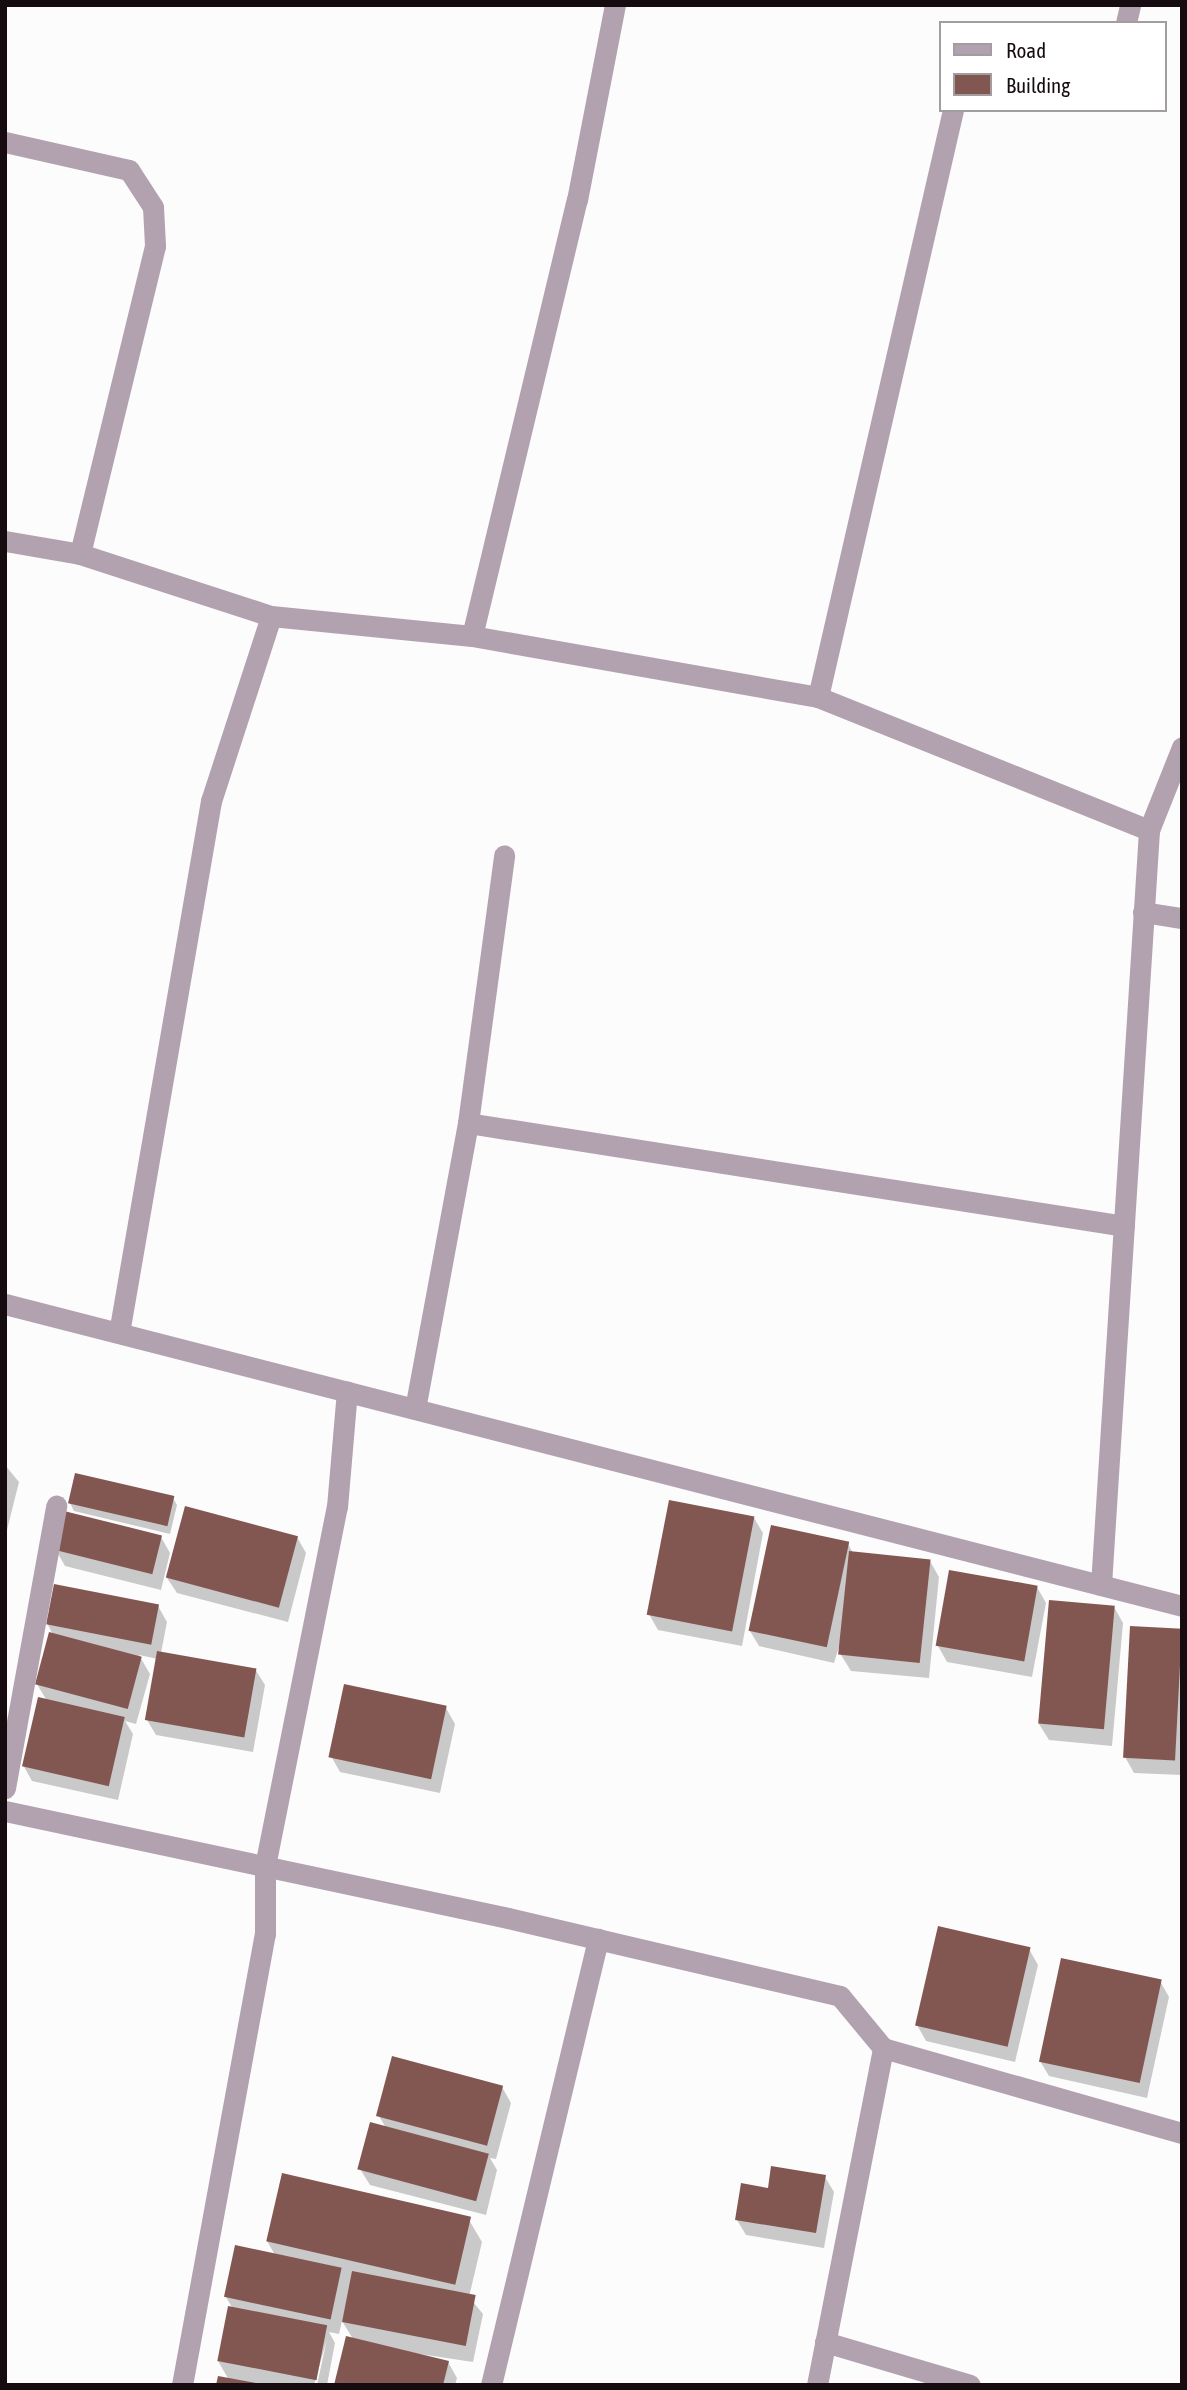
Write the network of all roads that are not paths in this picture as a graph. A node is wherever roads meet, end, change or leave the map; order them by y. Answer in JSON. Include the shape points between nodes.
{"nodes":[{"id":1,"x":615,"y":5,"type":"edge"},
{"id":2,"x":953,"y":112,"type":"edge"},
{"id":3,"x":5,"y":142,"type":"edge"},
{"id":4,"x":5,"y":541,"type":"edge"},
{"id":5,"x":80,"y":554,"type":"junction"},
{"id":6,"x":271,"y":616,"type":"junction"},
{"id":7,"x":472,"y":636,"type":"junction"},
{"id":8,"x":818,"y":697,"type":"junction"},
{"id":9,"x":1182,"y":747,"type":"edge"},
{"id":10,"x":1149,"y":830,"type":"junction"},
{"id":11,"x":504,"y":855,"type":"dead end"},
{"id":12,"x":1143,"y":912,"type":"junction"},
{"id":13,"x":1182,"y":918,"type":"edge"},
{"id":14,"x":468,"y":1123,"type":"junction"},
{"id":15,"x":1124,"y":1226,"type":"junction"},
{"id":16,"x":5,"y":1304,"type":"edge"},
{"id":17,"x":119,"y":1333,"type":"junction"},
{"id":18,"x":347,"y":1391,"type":"junction"},
{"id":19,"x":415,"y":1409,"type":"junction"},
{"id":20,"x":56,"y":1506,"type":"dead end"},
{"id":21,"x":1101,"y":1585,"type":"junction"},
{"id":22,"x":1182,"y":1606,"type":"edge"},
{"id":23,"x":5,"y":1788,"type":"edge"},
{"id":24,"x":5,"y":1811,"type":"edge"},
{"id":25,"x":265,"y":1866,"type":"junction"},
{"id":26,"x":598,"y":1939,"type":"junction"},
{"id":27,"x":883,"y":2048,"type":"junction"},
{"id":28,"x":1182,"y":2133,"type":"edge"},
{"id":29,"x":825,"y":2342,"type":"junction"},
{"id":30,"x":181,"y":2385,"type":"edge"},
{"id":31,"x":491,"y":2385,"type":"edge"},
{"id":32,"x":817,"y":2385,"type":"edge"},
{"id":33,"x":970,"y":2385,"type":"edge"}],
"edges":[{"from":1,"to":7,"type":"street","via":[[577,200]]},
{"from":2,"to":8,"type":"street"},
{"from":3,"to":5,"type":"street","via":[[128,170],[153,207],[155,247]]},
{"from":4,"to":5,"type":"street"},
{"from":5,"to":6,"type":"street"},
{"from":6,"to":7,"type":"street"},
{"from":6,"to":17,"type":"street","via":[[211,801]]},
{"from":7,"to":8,"type":"street"},
{"from":8,"to":10,"type":"street"},
{"from":9,"to":10,"type":"street"},
{"from":10,"to":12,"type":"street"},
{"from":11,"to":14,"type":"street"},
{"from":12,"to":13,"type":"street"},
{"from":12,"to":15,"type":"street"},
{"from":14,"to":15,"type":"street"},
{"from":14,"to":19,"type":"street"},
{"from":15,"to":21,"type":"street"},
{"from":16,"to":17,"type":"street"},
{"from":17,"to":18,"type":"street"},
{"from":18,"to":19,"type":"street"},
{"from":18,"to":25,"type":"street","via":[[337,1507]]},
{"from":19,"to":21,"type":"street"},
{"from":20,"to":23,"type":"street"},
{"from":21,"to":22,"type":"street"},
{"from":24,"to":25,"type":"street"},
{"from":25,"to":26,"type":"street"},
{"from":25,"to":30,"type":"street","via":[[265,1934]]},
{"from":26,"to":27,"type":"street","via":[[840,1996]]},
{"from":26,"to":31,"type":"street"},
{"from":27,"to":28,"type":"street"},
{"from":27,"to":29,"type":"street"},
{"from":29,"to":32,"type":"street"},
{"from":29,"to":33,"type":"street"}]}
